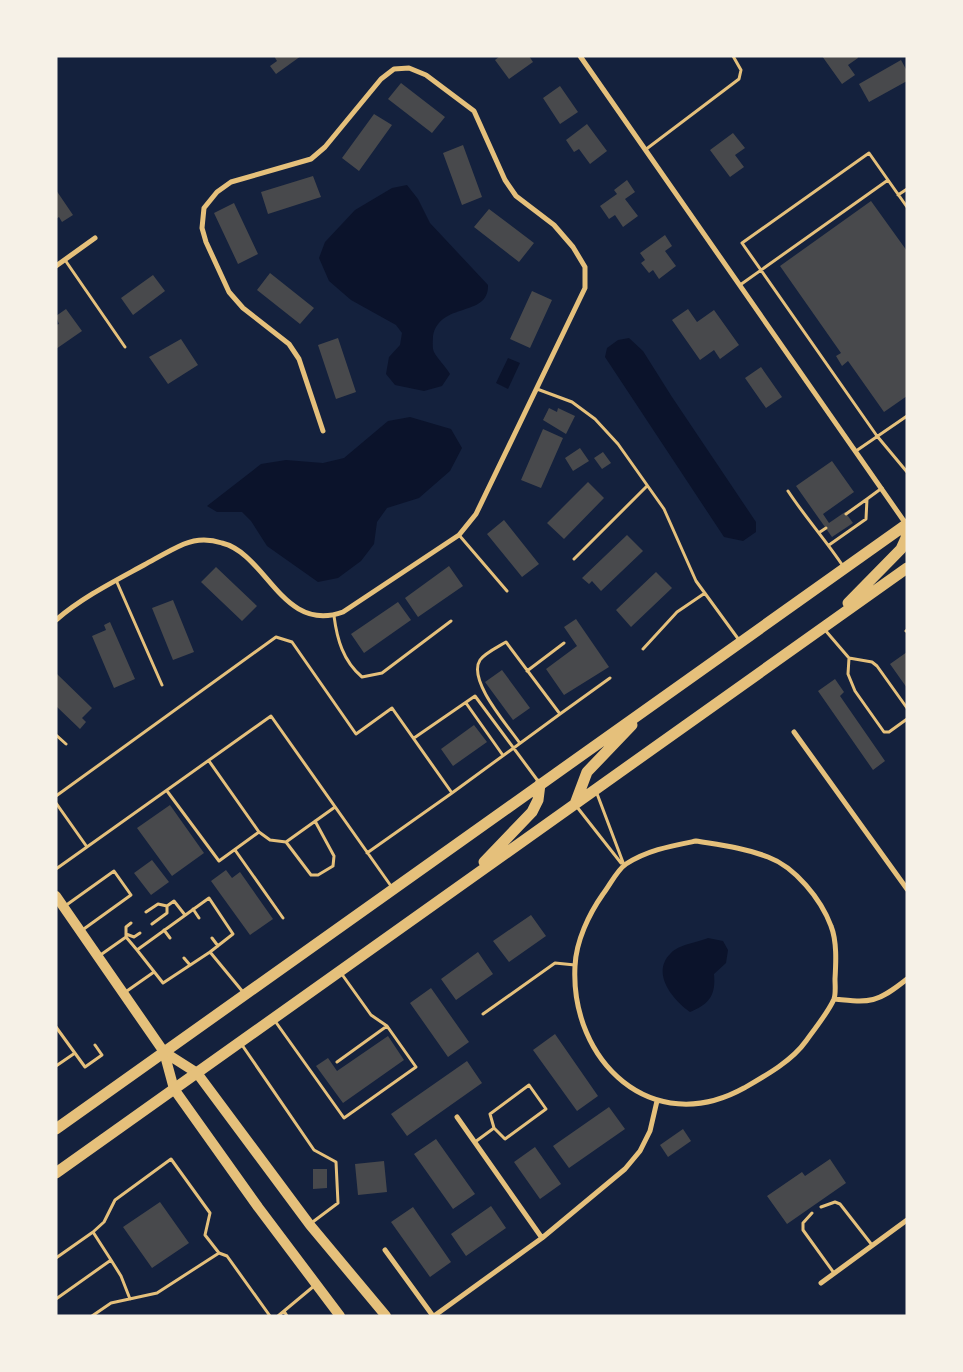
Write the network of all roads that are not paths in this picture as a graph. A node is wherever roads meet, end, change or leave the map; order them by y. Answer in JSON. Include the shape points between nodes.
{"nodes":[{"id":1,"x":580,"y":56,"type":"edge"},
{"id":2,"x":733,"y":56,"type":"edge"},
{"id":3,"x":645,"y":150,"type":"junction"},
{"id":4,"x":888,"y":180,"type":"junction"},
{"id":5,"x":907,"y":189,"type":"edge"},
{"id":6,"x":898,"y":195,"type":"junction"},
{"id":7,"x":907,"y":207,"type":"edge"},
{"id":8,"x":95,"y":238,"type":"dead end"},
{"id":9,"x":65,"y":260,"type":"junction"},
{"id":10,"x":56,"y":266,"type":"edge"},
{"id":11,"x":761,"y":269,"type":"junction"},
{"id":12,"x":740,"y":284,"type":"junction"},
{"id":13,"x":125,"y":347,"type":"dead end"},
{"id":14,"x":536,"y":388,"type":"junction"},
{"id":15,"x":907,"y":416,"type":"edge"},
{"id":16,"x":323,"y":431,"type":"dead end"},
{"id":17,"x":877,"y":436,"type":"junction"},
{"id":18,"x":856,"y":451,"type":"junction"},
{"id":19,"x":907,"y":472,"type":"edge"},
{"id":20,"x":647,"y":486,"type":"junction"},
{"id":21,"x":882,"y":488,"type":"junction"},
{"id":22,"x":788,"y":491,"type":"dead end"},
{"id":23,"x":867,"y":499,"type":"junction"},
{"id":24,"x":846,"y":514,"type":"dead end"},
{"id":25,"x":907,"y":525,"type":"edge"},
{"id":26,"x":826,"y":528,"type":"dead end"},
{"id":27,"x":820,"y":532,"type":"junction"},
{"id":28,"x":459,"y":535,"type":"junction"},
{"id":29,"x":829,"y":545,"type":"junction"},
{"id":30,"x":574,"y":560,"type":"dead end"},
{"id":31,"x":845,"y":568,"type":"junction"},
{"id":32,"x":907,"y":568,"type":"edge"},
{"id":33,"x":116,"y":580,"type":"junction"},
{"id":34,"x":507,"y":591,"type":"dead end"},
{"id":35,"x":705,"y":594,"type":"junction"},
{"id":36,"x":334,"y":616,"type":"junction"},
{"id":37,"x":56,"y":620,"type":"edge"},
{"id":38,"x":452,"y":621,"type":"dead end"},
{"id":39,"x":823,"y":628,"type":"junction"},
{"id":40,"x":740,"y":642,"type":"junction"},
{"id":41,"x":564,"y":643,"type":"dead end"},
{"id":42,"x":644,"y":648,"type":"dead end"},
{"id":43,"x":849,"y":658,"type":"junction"},
{"id":44,"x":527,"y":671,"type":"junction"},
{"id":45,"x":610,"y":678,"type":"dead end"},
{"id":46,"x":162,"y":685,"type":"dead end"},
{"id":47,"x":466,"y":702,"type":"junction"},
{"id":48,"x":651,"y":706,"type":"junction"},
{"id":49,"x":907,"y":708,"type":"edge"},
{"id":50,"x":560,"y":714,"type":"junction"},
{"id":51,"x":907,"y":719,"type":"edge"},
{"id":52,"x":794,"y":732,"type":"dead end"},
{"id":53,"x":56,"y":735,"type":"edge"},
{"id":54,"x":414,"y":738,"type":"junction"},
{"id":55,"x":519,"y":742,"type":"junction"},
{"id":56,"x":66,"y":744,"type":"dead end"},
{"id":57,"x":512,"y":748,"type":"junction"},
{"id":58,"x":502,"y":754,"type":"junction"},
{"id":59,"x":209,"y":760,"type":"junction"},
{"id":60,"x":540,"y":784,"type":"junction"},
{"id":61,"x":595,"y":790,"type":"junction"},
{"id":62,"x":166,"y":791,"type":"junction"},
{"id":63,"x":452,"y":793,"type":"junction"},
{"id":64,"x":56,"y":796,"type":"edge"},
{"id":65,"x":56,"y":803,"type":"edge"},
{"id":66,"x":575,"y":804,"type":"junction"},
{"id":67,"x":335,"y":807,"type":"junction"},
{"id":68,"x":315,"y":821,"type":"junction"},
{"id":69,"x":259,"y":832,"type":"junction"},
{"id":70,"x":286,"y":842,"type":"junction"},
{"id":71,"x":87,"y":847,"type":"junction"},
{"id":72,"x":235,"y":850,"type":"junction"},
{"id":73,"x":368,"y":853,"type":"junction"},
{"id":74,"x":624,"y":866,"type":"junction"},
{"id":75,"x":56,"y":869,"type":"edge"},
{"id":76,"x":466,"y":882,"type":"junction"},
{"id":77,"x":393,"y":889,"type":"junction"},
{"id":78,"x":907,"y":889,"type":"edge"},
{"id":79,"x":56,"y":896,"type":"edge"},
{"id":80,"x":167,"y":906,"type":"junction"},
{"id":81,"x":64,"y":907,"type":"junction"},
{"id":82,"x":193,"y":909,"type":"junction"},
{"id":83,"x":146,"y":912,"type":"dead end"},
{"id":84,"x":184,"y":915,"type":"junction"},
{"id":85,"x":199,"y":918,"type":"dead end"},
{"id":86,"x":283,"y":918,"type":"dead end"},
{"id":87,"x":131,"y":923,"type":"dead end"},
{"id":88,"x":152,"y":924,"type":"dead end"},
{"id":89,"x":164,"y":930,"type":"junction"},
{"id":90,"x":81,"y":931,"type":"junction"},
{"id":91,"x":140,"y":933,"type":"dead end"},
{"id":92,"x":126,"y":936,"type":"junction"},
{"id":93,"x":170,"y":938,"type":"dead end"},
{"id":94,"x":212,"y":938,"type":"dead end"},
{"id":95,"x":218,"y":946,"type":"junction"},
{"id":96,"x":136,"y":950,"type":"junction"},
{"id":97,"x":210,"y":952,"type":"junction"},
{"id":98,"x":98,"y":957,"type":"junction"},
{"id":99,"x":184,"y":958,"type":"dead end"},
{"id":100,"x":190,"y":965,"type":"junction"},
{"id":101,"x":575,"y":965,"type":"junction"},
{"id":102,"x":340,"y":971,"type":"junction"},
{"id":103,"x":154,"y":972,"type":"junction"},
{"id":104,"x":907,"y":979,"type":"edge"},
{"id":105,"x":124,"y":993,"type":"junction"},
{"id":106,"x":245,"y":994,"type":"junction"},
{"id":107,"x":834,"y":999,"type":"junction"},
{"id":108,"x":483,"y":1014,"type":"dead end"},
{"id":109,"x":274,"y":1019,"type":"junction"},
{"id":110,"x":387,"y":1026,"type":"junction"},
{"id":111,"x":56,"y":1027,"type":"edge"},
{"id":112,"x":240,"y":1042,"type":"junction"},
{"id":113,"x":95,"y":1045,"type":"dead end"},
{"id":114,"x":164,"y":1052,"type":"junction"},
{"id":115,"x":75,"y":1053,"type":"junction"},
{"id":116,"x":337,"y":1062,"type":"dead end"},
{"id":117,"x":56,"y":1066,"type":"edge"},
{"id":118,"x":197,"y":1073,"type":"junction"},
{"id":119,"x":174,"y":1089,"type":"junction"},
{"id":120,"x":657,"y":1101,"type":"junction"},
{"id":121,"x":457,"y":1117,"type":"dead end"},
{"id":122,"x":494,"y":1128,"type":"junction"},
{"id":123,"x":56,"y":1129,"type":"edge"},
{"id":124,"x":474,"y":1142,"type":"junction"},
{"id":125,"x":56,"y":1173,"type":"edge"},
{"id":126,"x":821,"y":1207,"type":"dead end"},
{"id":127,"x":812,"y":1213,"type":"dead end"},
{"id":128,"x":907,"y":1220,"type":"edge"},
{"id":129,"x":310,"y":1224,"type":"junction"},
{"id":130,"x":93,"y":1232,"type":"junction"},
{"id":131,"x":542,"y":1238,"type":"junction"},
{"id":132,"x":872,"y":1246,"type":"junction"},
{"id":133,"x":385,"y":1250,"type":"dead end"},
{"id":134,"x":219,"y":1253,"type":"junction"},
{"id":135,"x":56,"y":1258,"type":"edge"},
{"id":136,"x":111,"y":1260,"type":"junction"},
{"id":137,"x":834,"y":1273,"type":"junction"},
{"id":138,"x":821,"y":1283,"type":"dead end"},
{"id":139,"x":316,"y":1284,"type":"junction"},
{"id":140,"x":56,"y":1299,"type":"edge"},
{"id":141,"x":130,"y":1299,"type":"junction"},
{"id":142,"x":284,"y":1311,"type":"junction"},
{"id":143,"x":92,"y":1316,"type":"edge"},
{"id":144,"x":270,"y":1316,"type":"edge"},
{"id":145,"x":278,"y":1316,"type":"edge"},
{"id":146,"x":288,"y":1316,"type":"edge"},
{"id":147,"x":340,"y":1316,"type":"edge"},
{"id":148,"x":386,"y":1316,"type":"edge"},
{"id":149,"x":434,"y":1316,"type":"edge"}],
"edges":[{"from":1,"to":3,"type":"street"},
{"from":2,"to":3,"type":"lane","via":[[741,70],[739,79]]},
{"from":3,"to":12,"type":"street"},
{"from":4,"to":6,"type":"lane"},
{"from":4,"to":11,"type":"lane"},
{"from":4,"to":11,"type":"lane","via":[[869,152],[742,243]]},
{"from":5,"to":6,"type":"lane"},
{"from":6,"to":7,"type":"lane"},
{"from":8,"to":9,"type":"street"},
{"from":9,"to":10,"type":"street"},
{"from":9,"to":13,"type":"lane"},
{"from":11,"to":12,"type":"lane"},
{"from":11,"to":17,"type":"lane"},
{"from":12,"to":18,"type":"street"},
{"from":14,"to":16,"type":"street","via":[[585,288],[585,268],[573,247],[554,225],[516,196],[505,180],[474,111],[426,75],[409,68],[394,69],[381,79],[325,147],[311,159],[231,182],[217,192],[204,208],[202,228],[206,242],[230,292],[243,308],[289,344],[299,359]]},
{"from":14,"to":20,"type":"lane","via":[[572,402],[595,419],[618,444]]},
{"from":14,"to":28,"type":"street","via":[[476,514]]},
{"from":15,"to":17,"type":"lane"},
{"from":17,"to":18,"type":"lane"},
{"from":17,"to":19,"type":"lane"},
{"from":18,"to":21,"type":"street"},
{"from":20,"to":30,"type":"lane"},
{"from":20,"to":35,"type":"lane","via":[[664,509],[683,555]]},
{"from":21,"to":23,"type":"lane"},
{"from":21,"to":25,"type":"street"},
{"from":22,"to":27,"type":"lane","via":[[808,521]]},
{"from":23,"to":24,"type":"lane"},
{"from":23,"to":29,"type":"lane","via":[[866,519]]},
{"from":25,"to":31,"type":"highway"},
{"from":25,"to":39,"type":"highway","via":[[901,549]]},
{"from":26,"to":27,"type":"lane"},
{"from":27,"to":29,"type":"lane"},
{"from":28,"to":34,"type":"lane"},
{"from":28,"to":36,"type":"street"},
{"from":29,"to":31,"type":"lane"},
{"from":31,"to":40,"type":"highway"},
{"from":32,"to":39,"type":"highway"},
{"from":33,"to":36,"type":"street","via":[[185,544],[205,540],[224,543],[238,551],[286,600],[307,614],[327,618]]},
{"from":33,"to":37,"type":"street","via":[[94,591]]},
{"from":33,"to":46,"type":"lane"},
{"from":35,"to":40,"type":"lane"},
{"from":35,"to":42,"type":"lane","via":[[677,612]]},
{"from":36,"to":38,"type":"lane","via":[[339,646],[362,677],[382,673]]},
{"from":39,"to":43,"type":"lane"},
{"from":39,"to":61,"type":"highway"},
{"from":40,"to":48,"type":"highway"},
{"from":41,"to":44,"type":"lane"},
{"from":43,"to":49,"type":"lane","via":[[877,666]]},
{"from":43,"to":51,"type":"lane","via":[[848,674],[855,691],[884,732]]},
{"from":44,"to":50,"type":"lane"},
{"from":44,"to":55,"type":"lane","via":[[506,642],[480,660],[477,670],[482,688]]},
{"from":45,"to":50,"type":"lane"},
{"from":47,"to":54,"type":"lane"},
{"from":47,"to":57,"type":"lane","via":[[475,696]]},
{"from":47,"to":58,"type":"lane"},
{"from":48,"to":60,"type":"highway"},
{"from":48,"to":66,"type":"highway","via":[[587,772]]},
{"from":50,"to":55,"type":"lane"},
{"from":52,"to":78,"type":"street"},
{"from":53,"to":56,"type":"lane"},
{"from":54,"to":63,"type":"lane"},
{"from":54,"to":64,"type":"lane","via":[[392,708],[356,734],[292,642],[276,637]]},
{"from":55,"to":57,"type":"lane"},
{"from":57,"to":58,"type":"lane"},
{"from":57,"to":60,"type":"lane"},
{"from":58,"to":63,"type":"lane"},
{"from":59,"to":62,"type":"lane"},
{"from":59,"to":67,"type":"lane","via":[[271,716]]},
{"from":59,"to":69,"type":"lane"},
{"from":60,"to":76,"type":"highway","via":[[532,812]]},
{"from":60,"to":77,"type":"highway"},
{"from":61,"to":66,"type":"highway"},
{"from":61,"to":74,"type":"lane"},
{"from":62,"to":71,"type":"lane"},
{"from":62,"to":72,"type":"lane","via":[[220,861]]},
{"from":63,"to":73,"type":"lane"},
{"from":65,"to":71,"type":"lane"},
{"from":66,"to":74,"type":"lane"},
{"from":66,"to":76,"type":"highway"},
{"from":67,"to":68,"type":"lane"},
{"from":67,"to":73,"type":"lane"},
{"from":68,"to":70,"type":"lane"},
{"from":68,"to":70,"type":"lane","via":[[334,856],[333,866],[318,875],[311,875]]},
{"from":69,"to":70,"type":"lane","via":[[270,840]]},
{"from":69,"to":72,"type":"lane"},
{"from":71,"to":75,"type":"lane"},
{"from":72,"to":86,"type":"lane"},
{"from":73,"to":77,"type":"lane"},
{"from":74,"to":101,"type":"street","via":[[599,899],[583,929]]},
{"from":74,"to":107,"type":"street","via":[[656,848],[696,841],[770,857],[795,875],[817,900],[832,926],[836,960]]},
{"from":76,"to":102,"type":"highway"},
{"from":77,"to":106,"type":"highway"},
{"from":79,"to":81,"type":"main road"},
{"from":80,"to":83,"type":"lane","via":[[158,904]]},
{"from":80,"to":84,"type":"lane","via":[[174,901]]},
{"from":80,"to":88,"type":"lane","via":[[167,913]]},
{"from":81,"to":90,"type":"main road"},
{"from":81,"to":90,"type":"lane","via":[[114,871],[131,895]]},
{"from":82,"to":84,"type":"lane"},
{"from":82,"to":85,"type":"lane"},
{"from":82,"to":95,"type":"lane","via":[[209,898],[233,934]]},
{"from":84,"to":89,"type":"lane"},
{"from":87,"to":92,"type":"lane","via":[[126,927]]},
{"from":89,"to":93,"type":"lane"},
{"from":89,"to":96,"type":"lane"},
{"from":90,"to":98,"type":"main road"},
{"from":91,"to":92,"type":"lane","via":[[134,937]]},
{"from":92,"to":96,"type":"lane"},
{"from":92,"to":98,"type":"lane"},
{"from":94,"to":95,"type":"lane"},
{"from":95,"to":97,"type":"lane"},
{"from":96,"to":103,"type":"lane"},
{"from":97,"to":100,"type":"lane"},
{"from":97,"to":106,"type":"lane"},
{"from":98,"to":105,"type":"main road"},
{"from":99,"to":100,"type":"lane"},
{"from":100,"to":103,"type":"lane","via":[[162,983]]},
{"from":101,"to":108,"type":"lane","via":[[555,964]]},
{"from":101,"to":120,"type":"street","via":[[577,1002],[587,1035],[605,1067],[633,1090]]},
{"from":102,"to":109,"type":"highway"},
{"from":102,"to":110,"type":"lane","via":[[371,1014]]},
{"from":103,"to":105,"type":"lane"},
{"from":104,"to":107,"type":"street","via":[[888,994],[868,1002]]},
{"from":105,"to":114,"type":"main road"},
{"from":106,"to":114,"type":"highway"},
{"from":107,"to":120,"type":"street","via":[[804,1044],[770,1074],[722,1098],[690,1105]]},
{"from":109,"to":110,"type":"lane","via":[[344,1118],[416,1067]]},
{"from":109,"to":112,"type":"highway"},
{"from":110,"to":116,"type":"lane"},
{"from":111,"to":115,"type":"lane"},
{"from":112,"to":118,"type":"highway"},
{"from":112,"to":129,"type":"lane","via":[[314,1150],[336,1162],[338,1204]]},
{"from":113,"to":115,"type":"lane","via":[[102,1055],[85,1067]]},
{"from":114,"to":118,"type":"main road"},
{"from":114,"to":119,"type":"main road"},
{"from":114,"to":123,"type":"highway"},
{"from":115,"to":117,"type":"lane"},
{"from":118,"to":119,"type":"highway"},
{"from":118,"to":129,"type":"main road"},
{"from":119,"to":125,"type":"highway"},
{"from":119,"to":139,"type":"main road"},
{"from":120,"to":131,"type":"street","via":[[650,1131],[630,1163]]},
{"from":121,"to":124,"type":"street"},
{"from":122,"to":122,"type":"lane","via":[[505,1139],[546,1110],[528,1085],[490,1114]]},
{"from":122,"to":124,"type":"lane"},
{"from":124,"to":131,"type":"street"},
{"from":126,"to":132,"type":"lane","via":[[834,1202],[840,1204]]},
{"from":127,"to":137,"type":"lane","via":[[803,1223],[803,1230]]},
{"from":128,"to":132,"type":"street"},
{"from":129,"to":148,"type":"main road"},
{"from":130,"to":134,"type":"lane","via":[[104,1222],[115,1200],[171,1159],[210,1213],[206,1235]]},
{"from":130,"to":135,"type":"lane"},
{"from":130,"to":136,"type":"lane"},
{"from":131,"to":149,"type":"street"},
{"from":132,"to":137,"type":"street"},
{"from":133,"to":149,"type":"street"},
{"from":134,"to":141,"type":"lane","via":[[157,1293]]},
{"from":134,"to":144,"type":"lane","via":[[227,1256]]},
{"from":136,"to":140,"type":"lane"},
{"from":136,"to":141,"type":"lane"},
{"from":137,"to":138,"type":"street"},
{"from":139,"to":142,"type":"lane"},
{"from":139,"to":147,"type":"main road"},
{"from":141,"to":143,"type":"lane","via":[[111,1303]]},
{"from":142,"to":145,"type":"lane"},
{"from":142,"to":146,"type":"lane"}]}
